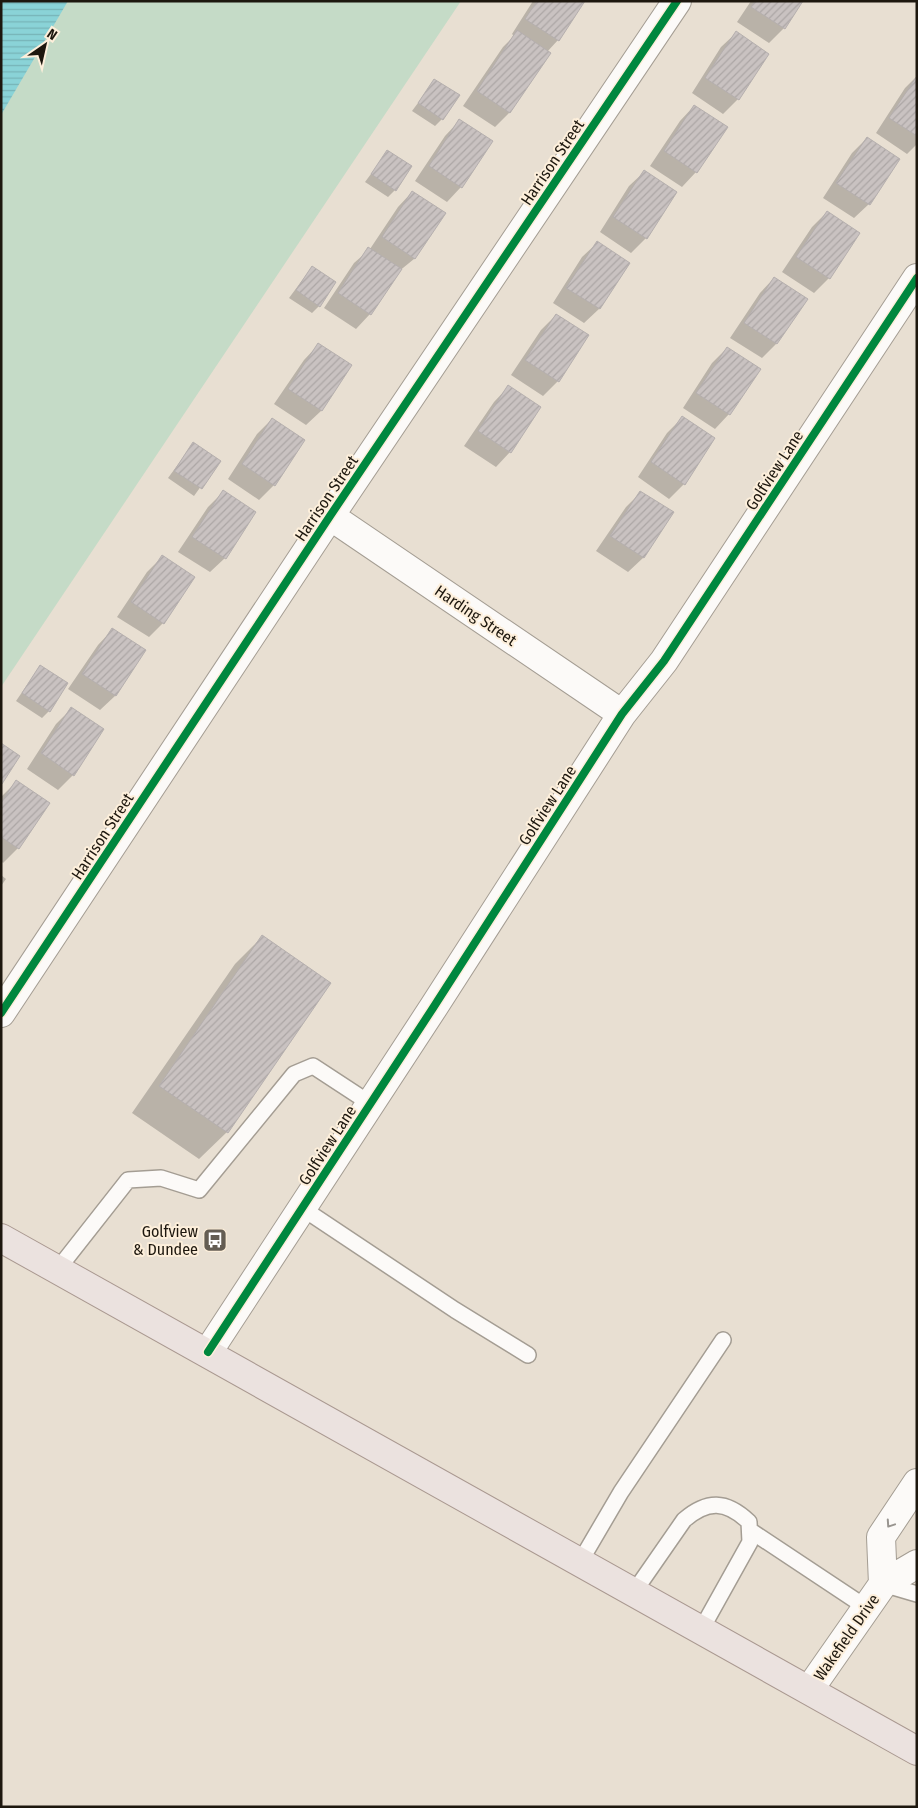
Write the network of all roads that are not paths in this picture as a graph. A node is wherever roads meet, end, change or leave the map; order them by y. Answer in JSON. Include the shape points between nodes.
{"nodes":[{"id":1,"x":677,"y":1,"type":"edge"},
{"id":2,"x":917,"y":278,"type":"edge"},
{"id":3,"x":330,"y":516,"type":"junction"},
{"id":4,"x":622,"y":714,"type":"junction"},
{"id":5,"x":1,"y":1014,"type":"edge"},
{"id":6,"x":370,"y":1104,"type":"junction"},
{"id":7,"x":302,"y":1208,"type":"junction"},
{"id":8,"x":1,"y":1238,"type":"edge"},
{"id":9,"x":58,"y":1269,"type":"junction"},
{"id":10,"x":723,"y":1340,"type":"dead end"},
{"id":11,"x":208,"y":1352,"type":"junction"},
{"id":12,"x":528,"y":1355,"type":"dead end"},
{"id":13,"x":917,"y":1483,"type":"edge"},
{"id":14,"x":750,"y":1531,"type":"junction"},
{"id":15,"x":580,"y":1562,"type":"junction"},
{"id":16,"x":917,"y":1564,"type":"edge"},
{"id":17,"x":883,"y":1584,"type":"junction"},
{"id":18,"x":634,"y":1592,"type":"junction"},
{"id":19,"x":917,"y":1594,"type":"edge"},
{"id":20,"x":866,"y":1608,"type":"junction"},
{"id":21,"x":701,"y":1630,"type":"junction"},
{"id":22,"x":810,"y":1690,"type":"junction"},
{"id":23,"x":917,"y":1751,"type":"edge"}],
"edges":[{"from":1,"to":3,"type":"street","name":"Harrison Street"},
{"from":2,"to":4,"type":"street","name":"Golfview Lane","via":[[672,650]]},
{"from":3,"to":4,"type":"street","name":"Harding Street"},
{"from":3,"to":5,"type":"street","name":"Harrison Street"},
{"from":4,"to":6,"type":"street","name":"Golfview Lane"},
{"from":6,"to":7,"type":"street","name":"Golfview Lane"},
{"from":6,"to":9,"type":"lane","via":[[313,1066],[294,1074],[199,1190],[161,1178],[128,1180]]},
{"from":7,"to":11,"type":"street","name":"Golfview Lane"},
{"from":7,"to":12,"type":"lane"},
{"from":8,"to":9,"type":"main road"},
{"from":9,"to":11,"type":"main road"},
{"from":10,"to":15,"type":"lane","via":[[621,1492]]},
{"from":11,"to":15,"type":"main road"},
{"from":13,"to":17,"type":"street","name":"Wakefield Drive","one_way":true,"via":[[881,1537]]},
{"from":14,"to":18,"type":"lane","via":[[748,1522],[728,1506],[707,1505],[695,1510],[675,1531]]},
{"from":14,"to":20,"type":"lane"},
{"from":14,"to":21,"type":"lane","via":[[745,1554],[726,1581]]},
{"from":15,"to":18,"type":"main road"},
{"from":16,"to":17,"type":"street","name":"Wakefield Drive"},
{"from":17,"to":19,"type":"lane"},
{"from":17,"to":20,"type":"street","name":"Wakefield Drive"},
{"from":18,"to":21,"type":"main road"},
{"from":20,"to":22,"type":"street","name":"Wakefield Drive"},
{"from":21,"to":22,"type":"main road"},
{"from":22,"to":23,"type":"main road"}]}
